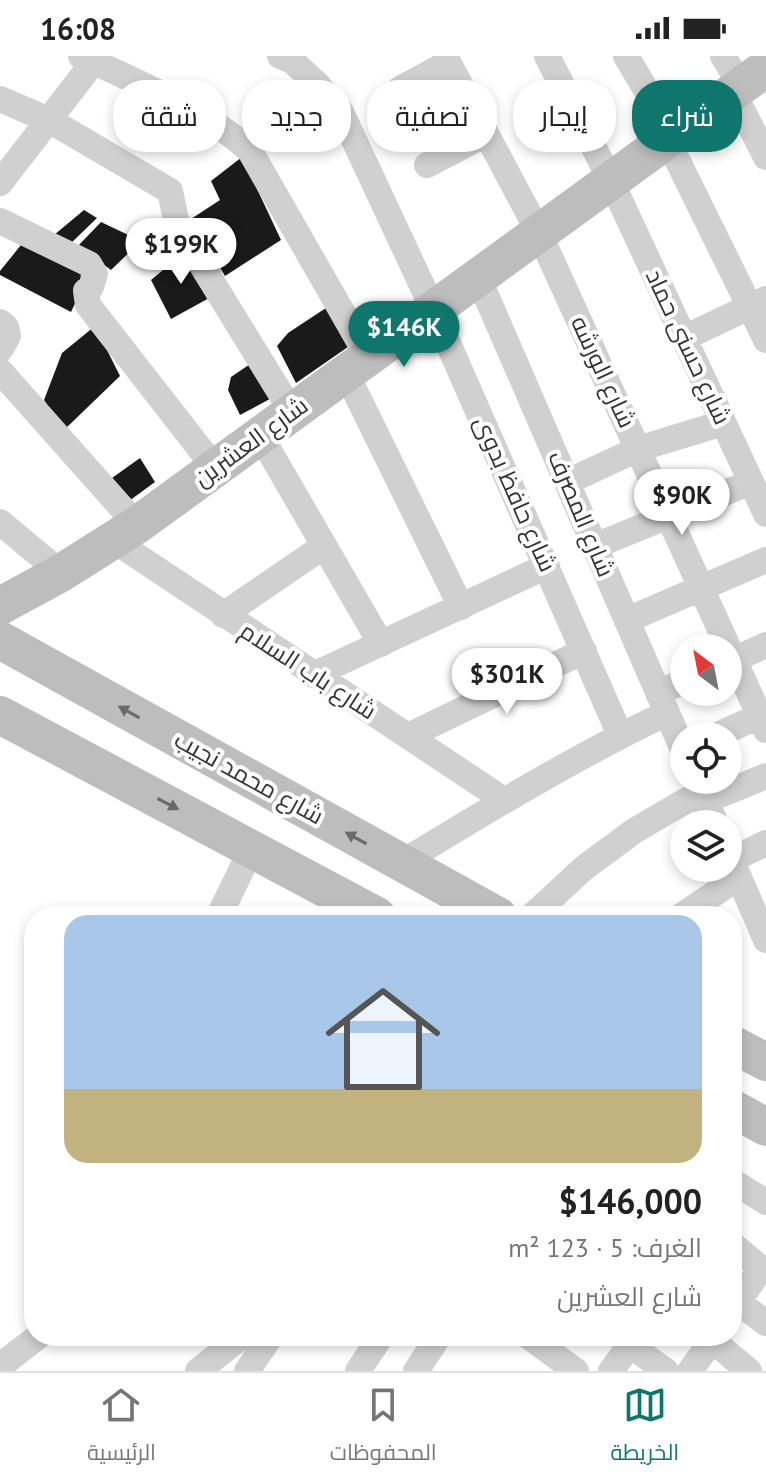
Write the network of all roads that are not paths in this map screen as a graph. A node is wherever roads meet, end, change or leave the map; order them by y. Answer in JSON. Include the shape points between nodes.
{"nodes":[{"id":1,"x":280,"y":56,"type":"edge"},
{"id":2,"x":547,"y":56,"type":"edge"},
{"id":3,"x":626,"y":56,"type":"edge"},
{"id":4,"x":91,"y":58,"type":"edge"},
{"id":5,"x":446,"y":59,"type":"edge"},
{"id":6,"x":741,"y":75,"type":"edge"},
{"id":7,"x":414,"y":80,"type":"edge"},
{"id":8,"x":457,"y":80,"type":"edge"},
{"id":9,"x":639,"y":80,"type":"edge"},
{"id":10,"x":0,"y":99,"type":"edge"},
{"id":11,"x":49,"y":120,"type":"junction"},
{"id":12,"x":765,"y":151,"type":"edge"},
{"id":13,"x":452,"y":152,"type":"edge"},
{"id":14,"x":496,"y":152,"type":"edge"},
{"id":15,"x":650,"y":152,"type":"edge"},
{"id":16,"x":678,"y":152,"type":"edge"},
{"id":17,"x":427,"y":165,"type":"dead end"},
{"id":18,"x":611,"y":181,"type":"junction"},
{"id":19,"x":0,"y":183,"type":"edge"},
{"id":20,"x":0,"y":221,"type":"edge"},
{"id":21,"x":539,"y":233,"type":"junction"},
{"id":22,"x":478,"y":277,"type":"junction"},
{"id":23,"x":758,"y":303,"type":"edge"},
{"id":24,"x":433,"y":309,"type":"junction"},
{"id":25,"x":0,"y":322,"type":"edge"},
{"id":26,"x":684,"y":338,"type":"junction"},
{"id":27,"x":766,"y":340,"type":"edge"},
{"id":28,"x":0,"y":350,"type":"edge"},
{"id":29,"x":357,"y":365,"type":"junction"},
{"id":30,"x":0,"y":371,"type":"edge"},
{"id":31,"x":292,"y":412,"type":"junction"},
{"id":32,"x":723,"y":423,"type":"junction"},
{"id":33,"x":260,"y":435,"type":"junction"},
{"id":34,"x":638,"y":449,"type":"junction"},
{"id":35,"x":215,"y":468,"type":"junction"},
{"id":36,"x":567,"y":482,"type":"junction"},
{"id":37,"x":751,"y":482,"type":"junction"},
{"id":38,"x":766,"y":514,"type":"edge"},
{"id":39,"x":668,"y":516,"type":"junction"},
{"id":40,"x":0,"y":522,"type":"edge"},
{"id":41,"x":125,"y":533,"type":"junction"},
{"id":42,"x":324,"y":546,"type":"junction"},
{"id":43,"x":595,"y":546,"type":"junction"},
{"id":44,"x":766,"y":560,"type":"edge"},
{"id":45,"x":547,"y":566,"type":"junction"},
{"id":46,"x":61,"y":573,"type":"junction"},
{"id":47,"x":701,"y":588,"type":"junction"},
{"id":48,"x":0,"y":606,"type":"edge"},
{"id":49,"x":461,"y":607,"type":"junction"},
{"id":50,"x":223,"y":615,"type":"junction"},
{"id":51,"x":627,"y":620,"type":"junction"},
{"id":52,"x":720,"y":634,"type":"edge"},
{"id":53,"x":0,"y":640,"type":"edge"},
{"id":54,"x":381,"y":644,"type":"junction"},
{"id":55,"x":766,"y":645,"type":"edge"},
{"id":56,"x":584,"y":651,"type":"junction"},
{"id":57,"x":742,"y":656,"type":"edge"},
{"id":58,"x":313,"y":675,"type":"junction"},
{"id":59,"x":742,"y":681,"type":"edge"},
{"id":60,"x":670,"y":695,"type":"edge"},
{"id":61,"x":662,"y":703,"type":"junction"},
{"id":62,"x":0,"y":715,"type":"edge"},
{"id":63,"x":764,"y":720,"type":"edge"},
{"id":64,"x":671,"y":722,"type":"edge"},
{"id":65,"x":742,"y":727,"type":"edge"},
{"id":66,"x":620,"y":735,"type":"junction"},
{"id":67,"x":408,"y":736,"type":"junction"},
{"id":68,"x":766,"y":776,"type":"edge"},
{"id":69,"x":742,"y":786,"type":"edge"},
{"id":70,"x":694,"y":794,"type":"edge"},
{"id":71,"x":504,"y":800,"type":"junction"},
{"id":72,"x":766,"y":843,"type":"edge"},
{"id":73,"x":252,"y":848,"type":"junction"},
{"id":74,"x":401,"y":863,"type":"junction"},
{"id":75,"x":742,"y":872,"type":"edge"},
{"id":76,"x":728,"y":882,"type":"edge"},
{"id":77,"x":224,"y":906,"type":"edge"},
{"id":78,"x":348,"y":906,"type":"edge"},
{"id":79,"x":480,"y":906,"type":"edge"},
{"id":80,"x":543,"y":906,"type":"edge"},
{"id":81,"x":695,"y":906,"type":"edge"},
{"id":82,"x":766,"y":940,"type":"edge"},
{"id":83,"x":742,"y":1049,"type":"edge"},
{"id":84,"x":766,"y":1062,"type":"edge"},
{"id":85,"x":742,"y":1114,"type":"edge"},
{"id":86,"x":766,"y":1127,"type":"edge"},
{"id":87,"x":742,"y":1187,"type":"edge"},
{"id":88,"x":766,"y":1202,"type":"edge"},
{"id":89,"x":742,"y":1252,"type":"edge"},
{"id":90,"x":742,"y":1297,"type":"edge"},
{"id":91,"x":742,"y":1311,"type":"edge"},
{"id":92,"x":766,"y":1323,"type":"edge"},
{"id":93,"x":26,"y":1346,"type":"edge"},
{"id":94,"x":229,"y":1346,"type":"edge"},
{"id":95,"x":264,"y":1346,"type":"edge"},
{"id":96,"x":374,"y":1346,"type":"edge"},
{"id":97,"x":432,"y":1346,"type":"edge"},
{"id":98,"x":542,"y":1346,"type":"edge"},
{"id":99,"x":627,"y":1346,"type":"edge"},
{"id":100,"x":638,"y":1346,"type":"edge"},
{"id":101,"x":707,"y":1346,"type":"edge"},
{"id":102,"x":722,"y":1346,"type":"edge"},
{"id":103,"x":0,"y":1366,"type":"edge"},
{"id":104,"x":423,"y":1368,"type":"edge"},
{"id":105,"x":198,"y":1371,"type":"edge"},
{"id":106,"x":247,"y":1371,"type":"edge"},
{"id":107,"x":358,"y":1371,"type":"edge"},
{"id":108,"x":576,"y":1371,"type":"edge"},
{"id":109,"x":611,"y":1371,"type":"edge"},
{"id":110,"x":666,"y":1371,"type":"edge"},
{"id":111,"x":690,"y":1371,"type":"edge"},
{"id":112,"x":749,"y":1371,"type":"edge"}],
"edges":[{"from":1,"to":24,"type":"street","name":"شارع حافظ بدوى","via":[[292,61],[341,112]]},
{"from":2,"to":18,"type":"street","name":"شارع حسنى حماد"},
{"from":3,"to":9,"type":"street"},
{"from":4,"to":11,"type":"street"},
{"from":4,"to":29,"type":"street","via":[[210,120],[250,151]]},
{"from":5,"to":7,"type":"street"},
{"from":5,"to":8,"type":"street","name":"شارع الورشه"},
{"from":6,"to":12,"type":"street"},
{"from":10,"to":11,"type":"street"},
{"from":11,"to":19,"type":"street"},
{"from":11,"to":31,"type":"street","via":[[170,191],[177,225]]},
{"from":13,"to":17,"type":"street"},
{"from":14,"to":21,"type":"street","name":"شارع الورشه"},
{"from":15,"to":18,"type":"main road","name":"شارع العشرين"},
{"from":16,"to":23,"type":"street"},
{"from":18,"to":21,"type":"main road","name":"شارع العشرين"},
{"from":18,"to":26,"type":"street","name":"شارع حسنى حماد"},
{"from":20,"to":35,"type":"street","via":[[89,264],[95,274],[86,291],[88,305]]},
{"from":21,"to":22,"type":"main road","name":"شارع العشرين"},
{"from":21,"to":34,"type":"street","name":"شارع الورشه"},
{"from":22,"to":24,"type":"main road","name":"شارع العشرين"},
{"from":22,"to":36,"type":"street","name":"شارع المصرف"},
{"from":23,"to":26,"type":"street"},
{"from":23,"to":27,"type":"street"},
{"from":24,"to":29,"type":"main road","name":"شارع العشرين"},
{"from":24,"to":45,"type":"street","name":"شارع حافظ بدوى"},
{"from":25,"to":28,"type":"street","via":[[8,336]]},
{"from":26,"to":32,"type":"street","name":"شارع حسنى حماد"},
{"from":29,"to":31,"type":"main road","name":"شارع العشرين"},
{"from":29,"to":49,"type":"street"},
{"from":30,"to":41,"type":"street","name":"شارع باب السلام"},
{"from":31,"to":33,"type":"main road","name":"شارع العشرين"},
{"from":32,"to":34,"type":"street"},
{"from":32,"to":37,"type":"street","name":"شارع حسنى حماد"},
{"from":33,"to":35,"type":"main road","name":"شارع العشرين"},
{"from":33,"to":42,"type":"street"},
{"from":34,"to":36,"type":"street"},
{"from":34,"to":39,"type":"street","name":"شارع الورشه"},
{"from":35,"to":41,"type":"main road","name":"شارع العشرين"},
{"from":36,"to":43,"type":"street","name":"شارع المصرف"},
{"from":37,"to":38,"type":"street","name":"شارع حسنى حماد"},
{"from":37,"to":39,"type":"street"},
{"from":39,"to":43,"type":"street"},
{"from":39,"to":47,"type":"street","name":"شارع الورشه"},
{"from":40,"to":46,"type":"street"},
{"from":41,"to":46,"type":"main road","name":"شارع العشرين"},
{"from":41,"to":50,"type":"street","name":"شارع باب السلام"},
{"from":42,"to":50,"type":"street"},
{"from":42,"to":54,"type":"street"},
{"from":43,"to":51,"type":"street","name":"شارع المصرف"},
{"from":44,"to":47,"type":"street"},
{"from":45,"to":49,"type":"street"},
{"from":45,"to":56,"type":"street","name":"شارع حافظ بدوى"},
{"from":46,"to":48,"type":"main road","name":"شارع العشرين"},
{"from":47,"to":51,"type":"street"},
{"from":47,"to":52,"type":"street","name":"شارع الورشه"},
{"from":49,"to":54,"type":"street"},
{"from":50,"to":58,"type":"street","name":"شارع باب السلام"},
{"from":51,"to":61,"type":"street","name":"شارع المصرف"},
{"from":74,"to":53,"type":"main road","name":"شارع محمد نجيب","one_way":true},
{"from":54,"to":58,"type":"street"},
{"from":55,"to":57,"type":"street"},
{"from":56,"to":66,"type":"street","name":"شارع حافظ بدوى"},
{"from":56,"to":67,"type":"street"},
{"from":58,"to":67,"type":"street","name":"شارع باب السلام"},
{"from":59,"to":63,"type":"street","name":"شارع الورشه"},
{"from":60,"to":61,"type":"street"},
{"from":61,"to":64,"type":"street","name":"شارع المصرف"},
{"from":61,"to":66,"type":"street"},
{"from":62,"to":73,"type":"main road","one_way":true},
{"from":63,"to":65,"type":"street"},
{"from":66,"to":71,"type":"street"},
{"from":67,"to":71,"type":"street","name":"شارع باب السلام"},
{"from":68,"to":69,"type":"street"},
{"from":70,"to":80,"type":"street","via":[[584,868]]},
{"from":71,"to":74,"type":"street"},
{"from":72,"to":75,"type":"street"},
{"from":73,"to":77,"type":"street"},
{"from":73,"to":78,"type":"main road"},
{"from":74,"to":79,"type":"main road","name":"شارع محمد نجيب"},
{"from":75,"to":82,"type":"street"},
{"from":76,"to":81,"type":"street"},
{"from":83,"to":84,"type":"main road"},
{"from":85,"to":86,"type":"main road"},
{"from":87,"to":88,"type":"street"},
{"from":89,"to":90,"type":"street","via":[[760,1270]]},
{"from":91,"to":92,"type":"street"},
{"from":93,"to":103,"type":"street"},
{"from":94,"to":105,"type":"street"},
{"from":95,"to":106,"type":"street"},
{"from":96,"to":107,"type":"street"},
{"from":97,"to":104,"type":"street"},
{"from":98,"to":108,"type":"street"},
{"from":99,"to":109,"type":"street"},
{"from":100,"to":110,"type":"street"},
{"from":101,"to":111,"type":"street"},
{"from":102,"to":112,"type":"street"}]}
